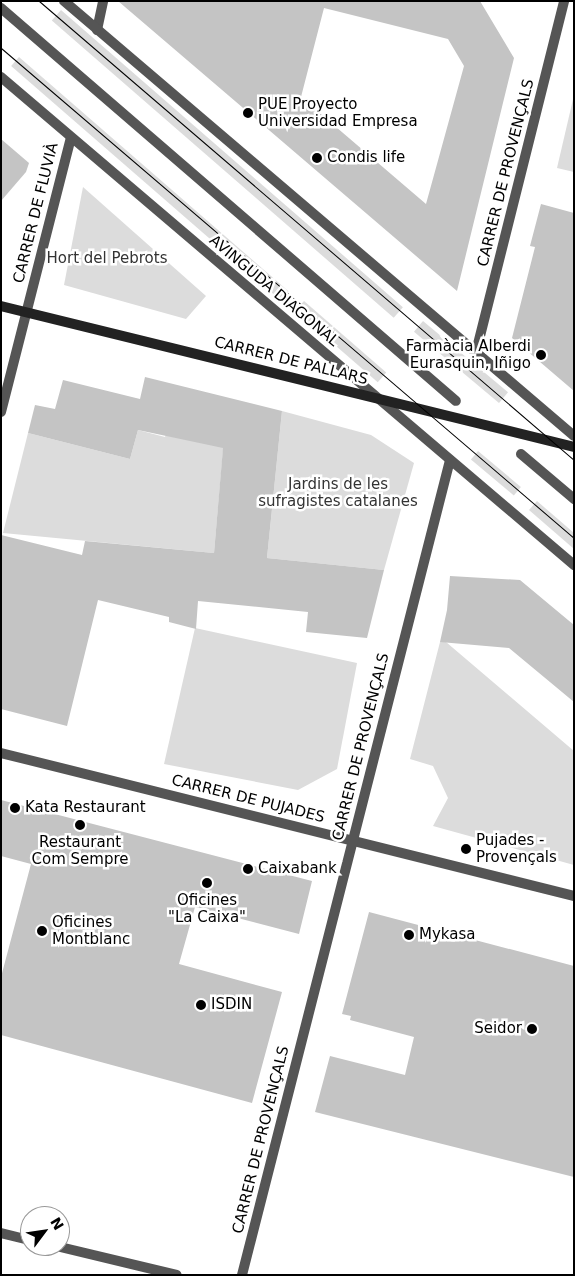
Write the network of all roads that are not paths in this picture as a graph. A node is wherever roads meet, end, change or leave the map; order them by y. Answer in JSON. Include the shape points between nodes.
{"nodes":[{"id":1,"x":64,"y":1,"type":"edge"},
{"id":2,"x":103,"y":1,"type":"edge"},
{"id":3,"x":564,"y":1,"type":"edge"},
{"id":4,"x":1,"y":8,"type":"edge"},
{"id":5,"x":97,"y":30,"type":"junction"},
{"id":6,"x":1,"y":76,"type":"edge"},
{"id":7,"x":71,"y":138,"type":"junction"},
{"id":8,"x":1,"y":306,"type":"edge"},
{"id":9,"x":26,"y":312,"type":"junction"},
{"id":10,"x":476,"y":352,"type":"junction"},
{"id":11,"x":375,"y":397,"type":"junction"},
{"id":12,"x":456,"y":400,"type":"dead end"},
{"id":13,"x":1,"y":412,"type":"edge"},
{"id":14,"x":574,"y":436,"type":"edge"},
{"id":15,"x":574,"y":447,"type":"edge"},
{"id":16,"x":521,"y":454,"type":"dead end"},
{"id":17,"x":450,"y":460,"type":"junction"},
{"id":18,"x":574,"y":499,"type":"edge"},
{"id":19,"x":574,"y":565,"type":"edge"},
{"id":20,"x":1,"y":753,"type":"edge"},
{"id":21,"x":353,"y":841,"type":"junction"},
{"id":22,"x":574,"y":896,"type":"edge"},
{"id":23,"x":1,"y":1233,"type":"edge"},
{"id":24,"x":20,"y":1238,"type":"edge"},
{"id":25,"x":70,"y":1249,"type":"edge"},
{"id":26,"x":177,"y":1275,"type":"edge"},
{"id":27,"x":242,"y":1275,"type":"edge"}],
"edges":[{"from":1,"to":5,"type":"street"},
{"from":2,"to":5,"type":"street"},
{"from":3,"to":10,"type":"street","name":"CARRER DE PROVENÇALS"},
{"from":4,"to":12,"type":"street"},
{"from":5,"to":10,"type":"street"},
{"from":6,"to":7,"type":"street","name":"AVINGUDA DIAGONAL"},
{"from":7,"to":9,"type":"street","name":"CARRER DE FLUVIÀ"},
{"from":7,"to":11,"type":"street","name":"AVINGUDA DIAGONAL"},
{"from":8,"to":9,"type":"main road","name":"CARRER DE PALLARS"},
{"from":9,"to":11,"type":"main road","name":"CARRER DE PALLARS"},
{"from":9,"to":13,"type":"street","name":"CARRER DE FLUVIÀ"},
{"from":10,"to":14,"type":"street"},
{"from":11,"to":15,"type":"main road","name":"CARRER DE PALLARS","via":[[491,429]]},
{"from":11,"to":17,"type":"street","name":"AVINGUDA DIAGONAL"},
{"from":16,"to":18,"type":"street"},
{"from":17,"to":19,"type":"street","name":"AVINGUDA DIAGONAL"},
{"from":17,"to":21,"type":"street","name":"CARRER DE PROVENÇALS"},
{"from":20,"to":21,"type":"street","name":"CARRER DE PUJADES"},
{"from":21,"to":22,"type":"street","name":"CARRER DE PUJADES"},
{"from":21,"to":27,"type":"street","name":"CARRER DE PROVENÇALS"},
{"from":23,"to":24,"type":"street"},
{"from":25,"to":26,"type":"street"}]}
